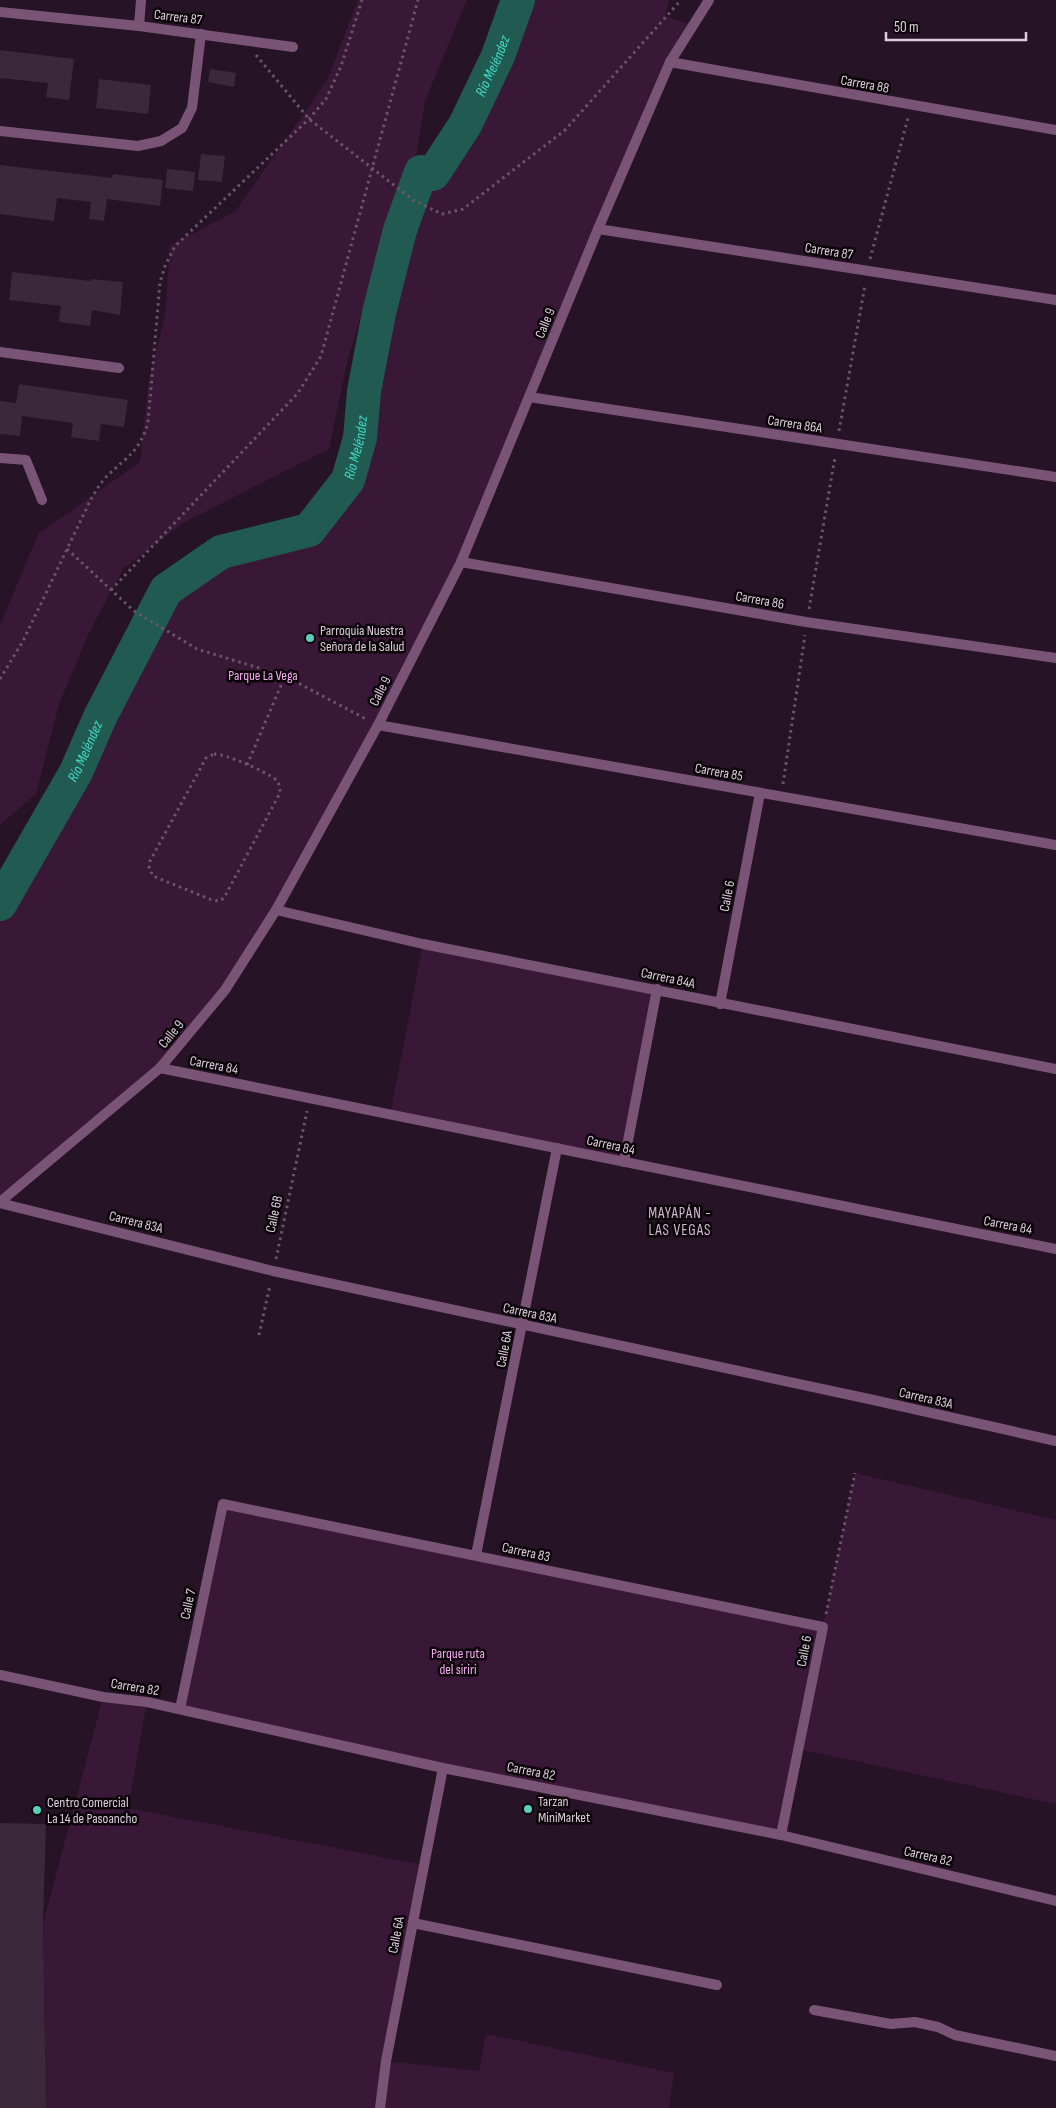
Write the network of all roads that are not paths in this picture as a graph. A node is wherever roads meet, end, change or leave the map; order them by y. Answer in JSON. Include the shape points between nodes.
{"nodes":[{"id":1,"x":141,"y":0,"type":"edge"},
{"id":2,"x":709,"y":0,"type":"edge"},
{"id":3,"x":0,"y":12,"type":"edge"},
{"id":4,"x":139,"y":26,"type":"junction"},
{"id":5,"x":201,"y":34,"type":"junction"},
{"id":6,"x":293,"y":47,"type":"dead end"},
{"id":7,"x":670,"y":62,"type":"junction"},
{"id":8,"x":1056,"y":130,"type":"edge"},
{"id":9,"x":0,"y":131,"type":"edge"},
{"id":10,"x":598,"y":229,"type":"junction"},
{"id":11,"x":1056,"y":300,"type":"edge"},
{"id":12,"x":0,"y":352,"type":"edge"},
{"id":13,"x":119,"y":368,"type":"dead end"},
{"id":14,"x":529,"y":397,"type":"junction"},
{"id":15,"x":0,"y":458,"type":"edge"},
{"id":16,"x":1056,"y":477,"type":"edge"},
{"id":17,"x":42,"y":500,"type":"dead end"},
{"id":18,"x":461,"y":562,"type":"junction"},
{"id":19,"x":1056,"y":658,"type":"edge"},
{"id":20,"x":378,"y":725,"type":"junction"},
{"id":21,"x":760,"y":793,"type":"junction"},
{"id":22,"x":1056,"y":845,"type":"edge"},
{"id":23,"x":276,"y":910,"type":"junction"},
{"id":24,"x":657,"y":989,"type":"junction"},
{"id":25,"x":720,"y":1004,"type":"junction"},
{"id":26,"x":160,"y":1068,"type":"junction"},
{"id":27,"x":1056,"y":1069,"type":"edge"},
{"id":28,"x":557,"y":1148,"type":"junction"},
{"id":29,"x":624,"y":1162,"type":"junction"},
{"id":30,"x":0,"y":1202,"type":"edge"},
{"id":31,"x":1056,"y":1249,"type":"edge"},
{"id":32,"x":522,"y":1325,"type":"junction"},
{"id":33,"x":1056,"y":1442,"type":"edge"},
{"id":34,"x":223,"y":1504,"type":"joint"},
{"id":35,"x":476,"y":1555,"type":"junction"},
{"id":36,"x":823,"y":1627,"type":"joint"},
{"id":37,"x":0,"y":1675,"type":"edge"},
{"id":38,"x":180,"y":1709,"type":"junction"},
{"id":39,"x":443,"y":1768,"type":"junction"},
{"id":40,"x":781,"y":1835,"type":"junction"},
{"id":41,"x":1056,"y":1901,"type":"edge"},
{"id":42,"x":413,"y":1923,"type":"junction"},
{"id":43,"x":716,"y":1985,"type":"dead end"},
{"id":44,"x":814,"y":2010,"type":"dead end"},
{"id":45,"x":1056,"y":2056,"type":"edge"},
{"id":46,"x":380,"y":2108,"type":"edge"}],
"edges":[{"from":1,"to":4,"type":"street"},
{"from":2,"to":7,"type":"street","name":"Calle 9"},
{"from":3,"to":4,"type":"street","name":"Carrera 87"},
{"from":4,"to":5,"type":"street","name":"Carrera 87"},
{"from":5,"to":6,"type":"street","name":"Carrera 87"},
{"from":5,"to":9,"type":"street","via":[[192,108],[182,128],[161,141],[138,146]]},
{"from":7,"to":8,"type":"street","name":"Carrera 88"},
{"from":7,"to":10,"type":"street","name":"Calle 9"},
{"from":10,"to":11,"type":"street","name":"Carrera 87"},
{"from":10,"to":14,"type":"street","name":"Calle 9"},
{"from":12,"to":13,"type":"street"},
{"from":14,"to":16,"type":"street","name":"Carrera 86A"},
{"from":14,"to":18,"type":"street","name":"Calle 9"},
{"from":15,"to":17,"type":"street","via":[[26,460]]},
{"from":18,"to":19,"type":"street","name":"Carrera 86","via":[[806,622]]},
{"from":18,"to":20,"type":"street","name":"Calle 9"},
{"from":20,"to":21,"type":"street","name":"Carrera 85"},
{"from":20,"to":23,"type":"street","name":"Calle 9"},
{"from":21,"to":22,"type":"street","name":"Carrera 85"},
{"from":21,"to":25,"type":"street","name":"Calle 6"},
{"from":23,"to":24,"type":"street","name":"Carrera 84A","via":[[423,944]]},
{"from":23,"to":26,"type":"street","name":"Calle 9","via":[[225,990]]},
{"from":24,"to":25,"type":"street","name":"Carrera 84A"},
{"from":24,"to":29,"type":"street"},
{"from":25,"to":27,"type":"street","name":"Carrera 84A"},
{"from":26,"to":28,"type":"street","name":"Carrera 84"},
{"from":26,"to":30,"type":"street","name":"Calle 9"},
{"from":28,"to":29,"type":"street","name":"Carrera 84"},
{"from":28,"to":32,"type":"street","name":"Calle 6A"},
{"from":29,"to":31,"type":"street","name":"Carrera 84"},
{"from":30,"to":32,"type":"street","name":"Carrera 83A","via":[[273,1271]]},
{"from":32,"to":33,"type":"street","name":"Carrera 83A","via":[[869,1398]]},
{"from":32,"to":35,"type":"street","name":"Calle 6A"},
{"from":34,"to":35,"type":"street","name":"Carrera 83"},
{"from":34,"to":38,"type":"street","name":"Calle 7"},
{"from":35,"to":36,"type":"street","name":"Carrera 83"},
{"from":36,"to":40,"type":"street","name":"Calle 6"},
{"from":37,"to":38,"type":"street","name":"Carrera 82","via":[[103,1697]]},
{"from":38,"to":39,"type":"street","name":"Carrera 82"},
{"from":39,"to":40,"type":"street","name":"Carrera 82"},
{"from":39,"to":42,"type":"street","name":"Calle 6A"},
{"from":40,"to":41,"type":"street","name":"Carrera 82"},
{"from":42,"to":43,"type":"street"},
{"from":42,"to":46,"type":"street","name":"Calle 6A"},
{"from":44,"to":45,"type":"street","via":[[890,2024],[915,2022],[955,2035]]}]}
